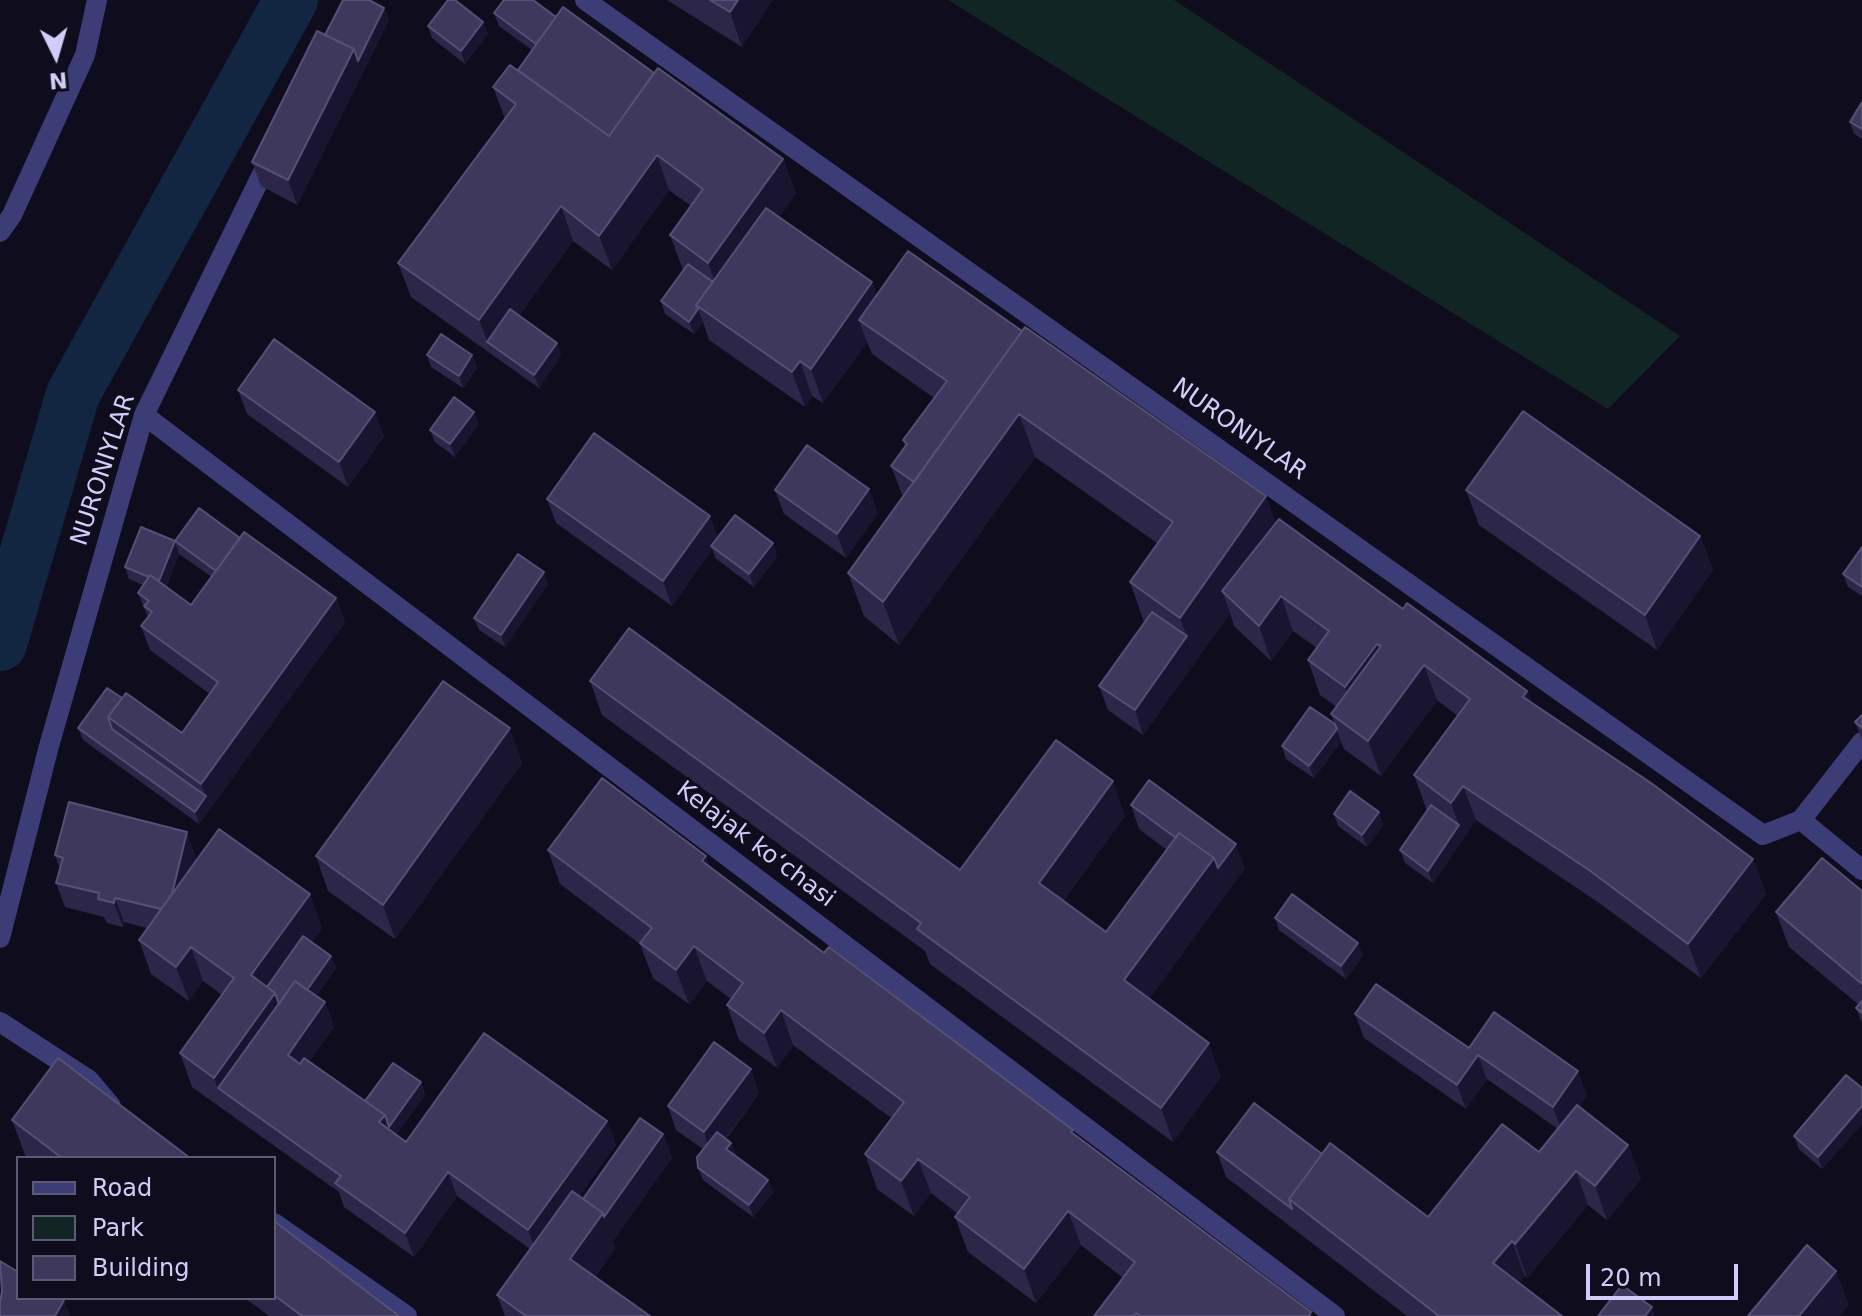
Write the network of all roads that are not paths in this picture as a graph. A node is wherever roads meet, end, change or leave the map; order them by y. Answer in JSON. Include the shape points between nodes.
{"nodes":[{"id":1,"x":97,"y":0,"type":"edge"},
{"id":2,"x":585,"y":0,"type":"edge"},
{"id":3,"x":277,"y":143,"type":"edge"},
{"id":4,"x":0,"y":232,"type":"edge"},
{"id":5,"x":144,"y":415,"type":"junction"},
{"id":6,"x":1862,"y":742,"type":"edge"},
{"id":7,"x":1801,"y":820,"type":"junction"},
{"id":8,"x":1862,"y":870,"type":"edge"},
{"id":9,"x":0,"y":938,"type":"edge"},
{"id":10,"x":0,"y":1022,"type":"edge"},
{"id":11,"x":127,"y":1120,"type":"edge"},
{"id":12,"x":276,"y":1224,"type":"edge"},
{"id":13,"x":407,"y":1316,"type":"edge"},
{"id":14,"x":1335,"y":1316,"type":"edge"}],
"edges":[{"from":1,"to":4,"type":"street","via":[[85,55]]},
{"from":2,"to":7,"type":"street","name":"NURONIYLAR","via":[[1763,835]]},
{"from":3,"to":5,"type":"street","name":"NURONIYLAR"},
{"from":5,"to":9,"type":"street","name":"NURONIYLAR"},
{"from":5,"to":14,"type":"street","name":"Kelajak koʻchasi"},
{"from":6,"to":7,"type":"street"},
{"from":7,"to":8,"type":"street"},
{"from":10,"to":11,"type":"street","via":[[89,1080]]},
{"from":12,"to":13,"type":"street"}]}
